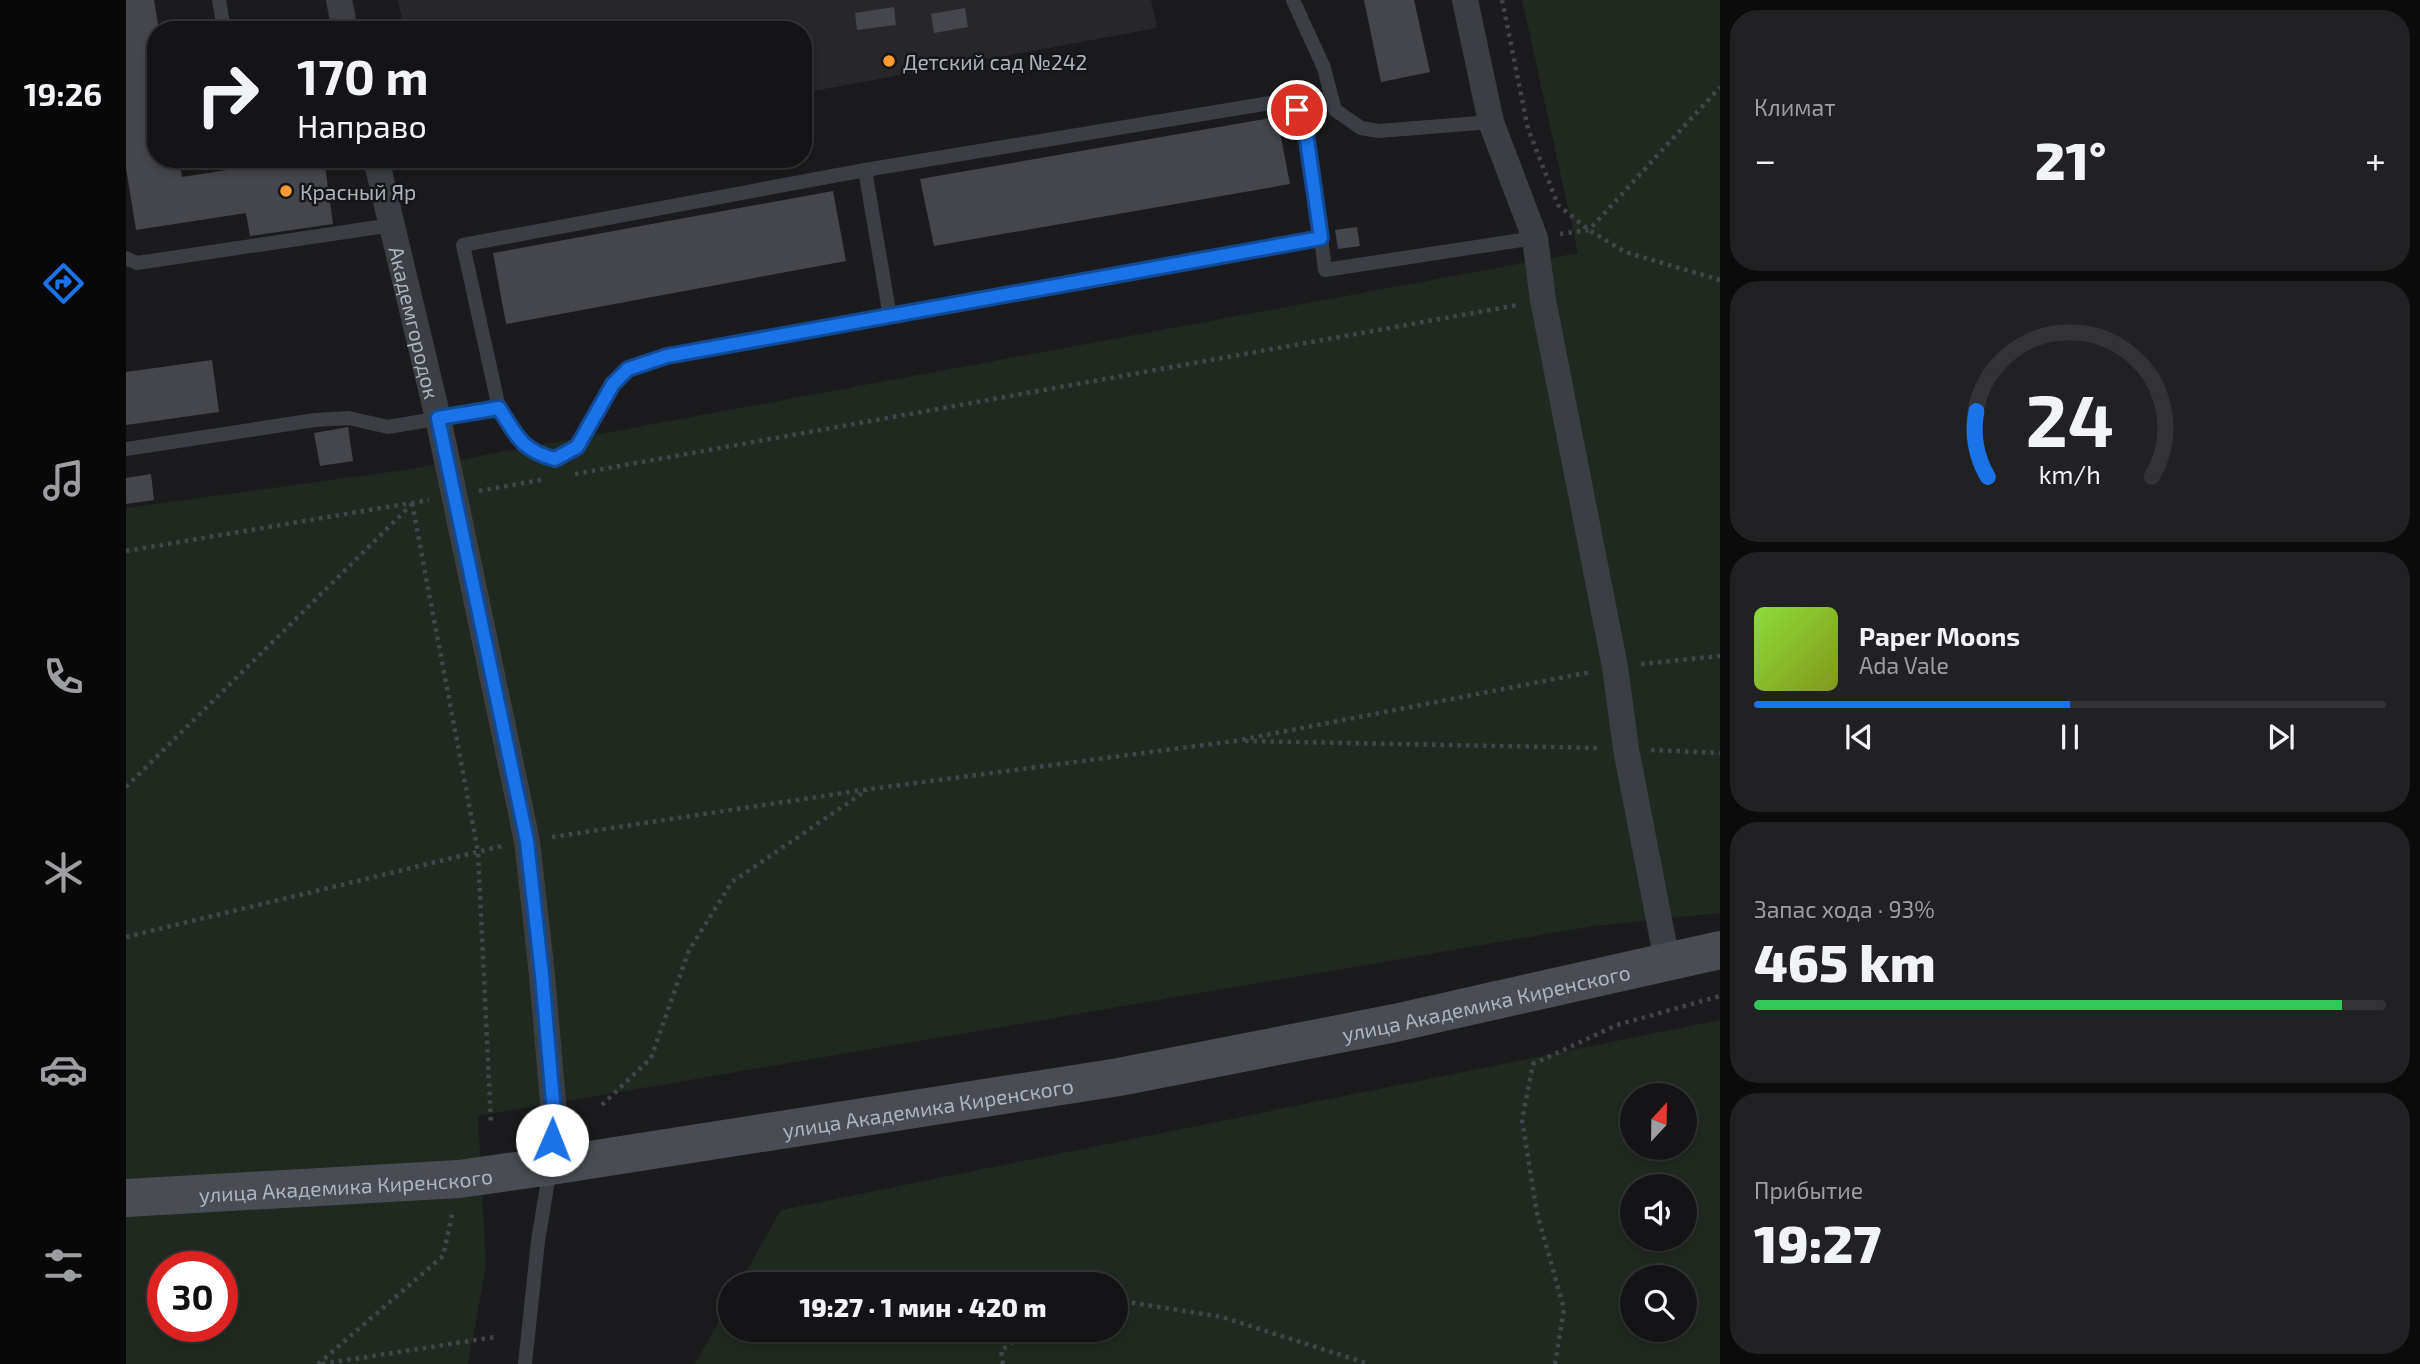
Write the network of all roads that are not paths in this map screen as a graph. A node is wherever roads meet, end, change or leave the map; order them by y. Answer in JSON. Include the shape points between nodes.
{"nodes":[{"id":1,"x":219,"y":0,"type":"edge"},
{"id":2,"x":339,"y":0,"type":"edge"},
{"id":3,"x":1293,"y":0,"type":"edge"},
{"id":4,"x":1465,"y":0,"type":"edge"},
{"id":5,"x":222,"y":21,"type":"edge"},
{"id":6,"x":343,"y":21,"type":"edge"},
{"id":7,"x":1491,"y":122,"type":"junction"},
{"id":8,"x":378,"y":168,"type":"edge"},
{"id":9,"x":865,"y":170,"type":"junction"},
{"id":10,"x":392,"y":225,"type":"junction"},
{"id":11,"x":1321,"y":238,"type":"junction"},
{"id":12,"x":1535,"y":238,"type":"junction"},
{"id":13,"x":126,"y":258,"type":"edge"},
{"id":14,"x":890,"y":317,"type":"junction"},
{"id":15,"x":499,"y":408,"type":"junction"},
{"id":16,"x":438,"y":418,"type":"junction"},
{"id":17,"x":126,"y":449,"type":"edge"},
{"id":18,"x":1720,"y":950,"type":"edge"},
{"id":19,"x":1667,"y":961,"type":"junction"},
{"id":20,"x":551,"y":1166,"type":"junction"},
{"id":21,"x":126,"y":1199,"type":"edge"},
{"id":22,"x":525,"y":1364,"type":"edge"}],
"edges":[{"from":1,"to":5,"type":"lane"},
{"from":2,"to":6,"type":"street"},
{"from":3,"to":7,"type":"lane","via":[[1324,68],[1335,110],[1360,128],[1378,131]]},
{"from":4,"to":7,"type":"street"},
{"from":7,"to":12,"type":"street"},
{"from":8,"to":10,"type":"street","name":"Академгородок"},
{"from":9,"to":11,"type":"lane","via":[[1276,102],[1297,110],[1305,126]]},
{"from":9,"to":14,"type":"lane"},
{"from":9,"to":15,"type":"lane","via":[[463,245]]},
{"from":10,"to":13,"type":"lane","via":[[136,263]]},
{"from":10,"to":16,"type":"street","name":"Академгородок"},
{"from":11,"to":12,"type":"lane","via":[[1325,270]]},
{"from":11,"to":14,"type":"lane"},
{"from":12,"to":19,"type":"street"},
{"from":14,"to":15,"type":"lane","via":[[642,363],[613,384],[577,447],[555,459],[535,454],[517,438]]},
{"from":15,"to":16,"type":"lane"},
{"from":16,"to":17,"type":"lane","via":[[388,427],[336,417]]},
{"from":16,"to":20,"type":"street","name":"Академгородок","via":[[527,841],[554,1113]]},
{"from":18,"to":19,"type":"main road","name":"улица Академика Киренского"},
{"from":19,"to":20,"type":"main road","name":"улица Академика Киренского","via":[[1395,1023],[1119,1077]]},
{"from":20,"to":21,"type":"main road","name":"улица Академика Киренского","via":[[459,1179]]},
{"from":20,"to":22,"type":"lane"}]}
